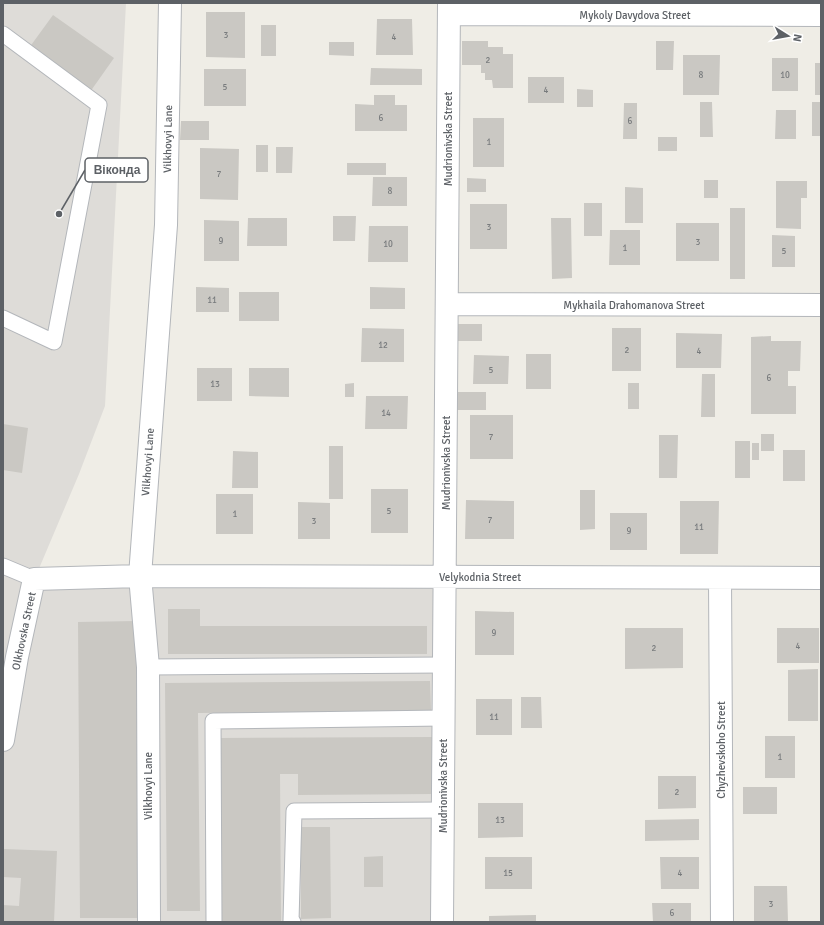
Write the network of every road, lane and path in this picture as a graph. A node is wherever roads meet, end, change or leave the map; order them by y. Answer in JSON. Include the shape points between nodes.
{"nodes":[{"id":1,"x":170,"y":3,"type":"edge"},
{"id":2,"x":449,"y":9,"type":"edge"},
{"id":3,"x":821,"y":15,"type":"edge"},
{"id":4,"x":3,"y":34,"type":"edge"},
{"id":5,"x":447,"y":304,"type":"junction"},
{"id":6,"x":821,"y":306,"type":"edge"},
{"id":7,"x":3,"y":318,"type":"edge"},
{"id":8,"x":3,"y":566,"type":"edge"},
{"id":9,"x":140,"y":576,"type":"junction"},
{"id":10,"x":445,"y":577,"type":"junction"},
{"id":11,"x":720,"y":578,"type":"junction"},
{"id":12,"x":821,"y":578,"type":"edge"},
{"id":13,"x":34,"y":579,"type":"junction"},
{"id":14,"x":444,"y":665,"type":"junction"},
{"id":15,"x":148,"y":667,"type":"junction"},
{"id":16,"x":444,"y":718,"type":"junction"},
{"id":17,"x":3,"y":740,"type":"edge"},
{"id":18,"x":443,"y":810,"type":"junction"},
{"id":19,"x":214,"y":921,"type":"dead end"},
{"id":20,"x":149,"y":922,"type":"edge"},
{"id":21,"x":294,"y":922,"type":"edge"},
{"id":22,"x":442,"y":922,"type":"edge"},
{"id":23,"x":722,"y":922,"type":"edge"}],
"edges":[{"from":1,"to":9,"type":"street","name":"Vilkhovyi Lane","via":[[166,225]]},
{"from":2,"to":3,"type":"street","name":"Mykoly Davydova Street"},
{"from":2,"to":5,"type":"street","name":"Mudrionivska Street"},
{"from":4,"to":7,"type":"lane","via":[[99,105],[54,342]]},
{"from":5,"to":6,"type":"street","name":"Mykhaila Drahomanova Street"},
{"from":5,"to":10,"type":"street","name":"Mudrionivska Street"},
{"from":8,"to":13,"type":"lane"},
{"from":9,"to":10,"type":"street","name":"Velykodnia Street"},
{"from":9,"to":13,"type":"street","name":"Olkhovska Street"},
{"from":9,"to":15,"type":"street","name":"Vilkhovyi Lane"},
{"from":10,"to":11,"type":"street","name":"Velykodnia Street"},
{"from":10,"to":14,"type":"street","name":"Mudrionivska Street"},
{"from":11,"to":12,"type":"street","name":"Velykodnia Street"},
{"from":11,"to":23,"type":"street","name":"Chyzhevskoho Street"},
{"from":13,"to":17,"type":"street","name":"Olkhovska Street"},
{"from":14,"to":15,"type":"lane"},
{"from":14,"to":16,"type":"street","name":"Mudrionivska Street"},
{"from":15,"to":20,"type":"street","name":"Vilkhovyi Lane"},
{"from":16,"to":18,"type":"street","name":"Mudrionivska Street"},
{"from":16,"to":19,"type":"lane","via":[[213,721]]},
{"from":18,"to":21,"type":"lane","via":[[294,812],[291,921]]},
{"from":18,"to":22,"type":"street","name":"Mudrionivska Street"}]}
